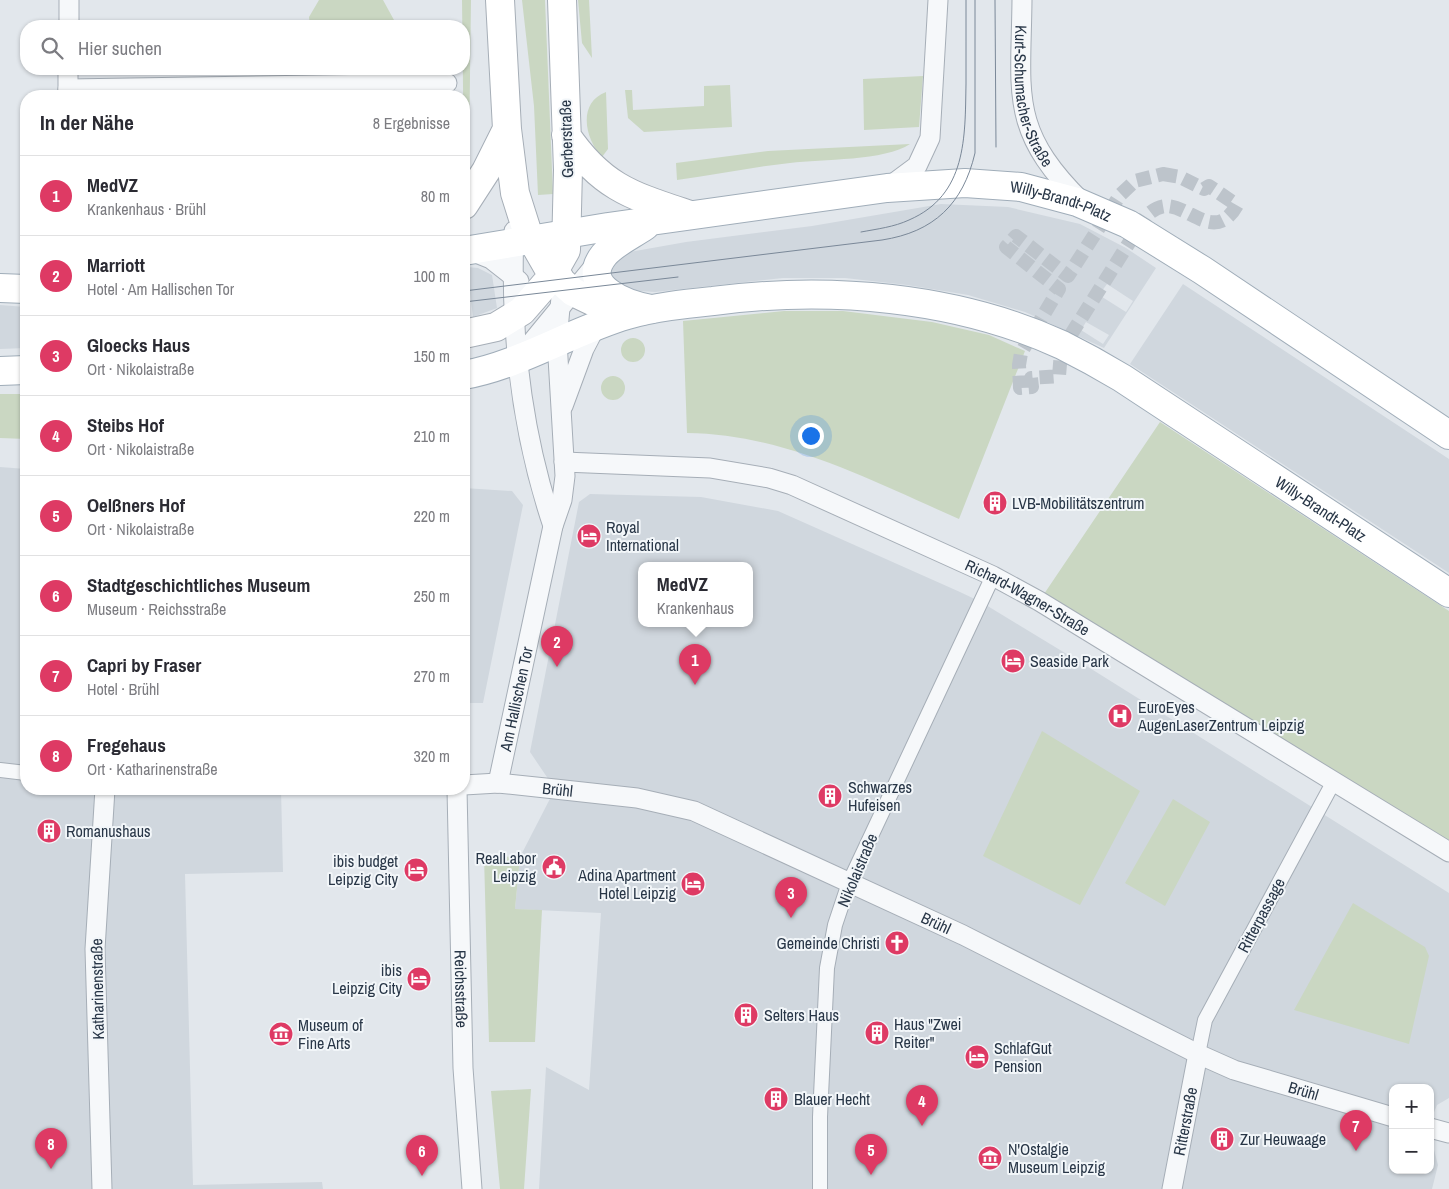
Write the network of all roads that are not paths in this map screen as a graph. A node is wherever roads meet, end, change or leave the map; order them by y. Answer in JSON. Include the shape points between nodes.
{"nodes":[{"id":1,"x":69,"y":0,"type":"edge"},
{"id":2,"x":500,"y":0,"type":"edge"},
{"id":3,"x":562,"y":0,"type":"edge"},
{"id":4,"x":938,"y":0,"type":"edge"},
{"id":5,"x":1022,"y":0,"type":"edge"},
{"id":6,"x":69,"y":20,"type":"edge"},
{"id":7,"x":68,"y":75,"type":"edge"},
{"id":8,"x":447,"y":83,"type":"dead end"},
{"id":9,"x":68,"y":90,"type":"edge"},
{"id":10,"x":281,"y":90,"type":"edge"},
{"id":11,"x":507,"y":129,"type":"junction"},
{"id":12,"x":566,"y":134,"type":"junction"},
{"id":13,"x":886,"y":188,"type":"junction"},
{"id":14,"x":470,"y":196,"type":"edge"},
{"id":15,"x":1085,"y":205,"type":"junction"},
{"id":16,"x":690,"y":215,"type":"junction"},
{"id":17,"x":655,"y":220,"type":"junction"},
{"id":18,"x":566,"y":242,"type":"junction"},
{"id":19,"x":493,"y":246,"type":"edge"},
{"id":20,"x":604,"y":255,"type":"junction"},
{"id":21,"x":514,"y":275,"type":"junction"},
{"id":22,"x":0,"y":288,"type":"edge"},
{"id":23,"x":20,"y":289,"type":"edge"},
{"id":24,"x":545,"y":307,"type":"junction"},
{"id":25,"x":648,"y":311,"type":"junction"},
{"id":26,"x":596,"y":326,"type":"junction"},
{"id":27,"x":470,"y":333,"type":"edge"},
{"id":28,"x":518,"y":358,"type":"junction"},
{"id":29,"x":0,"y":370,"type":"edge"},
{"id":30,"x":20,"y":370,"type":"edge"},
{"id":31,"x":470,"y":374,"type":"edge"},
{"id":32,"x":560,"y":411,"type":"junction"},
{"id":33,"x":1449,"y":435,"type":"edge"},
{"id":34,"x":564,"y":462,"type":"junction"},
{"id":35,"x":553,"y":526,"type":"junction"},
{"id":36,"x":993,"y":576,"type":"junction"},
{"id":37,"x":1449,"y":593,"type":"edge"},
{"id":38,"x":0,"y":770,"type":"edge"},
{"id":39,"x":20,"y":772,"type":"edge"},
{"id":40,"x":1334,"y":781,"type":"junction"},
{"id":41,"x":498,"y":783,"type":"junction"},
{"id":42,"x":470,"y":785,"type":"edge"},
{"id":43,"x":105,"y":795,"type":"edge"},
{"id":44,"x":457,"y":795,"type":"edge"},
{"id":45,"x":1449,"y":852,"type":"edge"},
{"id":46,"x":849,"y":883,"type":"junction"},
{"id":47,"x":1198,"y":1054,"type":"junction"},
{"id":48,"x":1389,"y":1116,"type":"edge"},
{"id":49,"x":1434,"y":1129,"type":"edge"},
{"id":50,"x":1449,"y":1133,"type":"edge"},
{"id":51,"x":102,"y":1189,"type":"edge"},
{"id":52,"x":472,"y":1189,"type":"edge"},
{"id":53,"x":820,"y":1189,"type":"edge"},
{"id":54,"x":1172,"y":1189,"type":"edge"}],
"edges":[{"from":1,"to":6,"type":"street"},
{"from":2,"to":11,"type":"main road"},
{"from":3,"to":12,"type":"main road","name":"Gerberstraße"},
{"from":4,"to":13,"type":"street","via":[[930,138],[917,166]]},
{"from":5,"to":15,"type":"street","name":"Kurt-Schumacher-Straße","via":[[1021,86],[1026,124],[1043,157]]},
{"from":7,"to":9,"type":"street"},
{"from":8,"to":10,"type":"street"},
{"from":11,"to":14,"type":"main road"},
{"from":11,"to":19,"type":"main road","via":[[521,216]]},
{"from":12,"to":16,"type":"main road","via":[[583,158],[609,182],[642,199]]},
{"from":12,"to":18,"type":"main road","name":"Gerberstraße"},
{"from":13,"to":15,"type":"main road","name":"Willy-Brandt-Platz","via":[[964,183],[1004,185]]},
{"from":13,"to":16,"type":"main road","name":"Willy-Brandt-Platz"},
{"from":15,"to":33,"type":"main road","name":"Willy-Brandt-Platz","via":[[1128,224],[1168,248]]},
{"from":16,"to":17,"type":"main road","name":"Willy-Brandt-Platz"},
{"from":17,"to":18,"type":"main road","name":"Willy-Brandt-Platz","via":[[609,227]]},
{"from":17,"to":20,"type":"main road"},
{"from":18,"to":19,"type":"main road","name":"Willy-Brandt-Platz"},
{"from":18,"to":24,"type":"main road","name":"Gerberstraße"},
{"from":19,"to":21,"type":"street"},
{"from":19,"to":21,"type":"street","via":[[486,256]]},
{"from":19,"to":24,"type":"main road"},
{"from":20,"to":24,"type":"street"},
{"from":20,"to":25,"type":"main road","via":[[598,275],[606,290],[628,304]]},
{"from":21,"to":24,"type":"street"},
{"from":22,"to":23,"type":"main road"},
{"from":24,"to":25,"type":"main road","name":"Willy-Brandt-Platz","via":[[600,305]]},
{"from":24,"to":26,"type":"main road"},
{"from":24,"to":27,"type":"main road","via":[[496,327]]},
{"from":24,"to":28,"type":"main road"},
{"from":24,"to":28,"type":"street"},
{"from":24,"to":32,"type":"street","name":"Am Hallischen Tor"},
{"from":25,"to":26,"type":"main road"},
{"from":25,"to":37,"type":"main road","name":"Willy-Brandt-Platz","via":[[734,298],[822,294],[944,308],[1040,336],[1122,378]]},
{"from":26,"to":32,"type":"street","name":"Am Hallischen Tor"},
{"from":28,"to":31,"type":"main road"},
{"from":28,"to":35,"type":"street","via":[[525,419]]},
{"from":29,"to":30,"type":"main road"},
{"from":32,"to":34,"type":"street","name":"Am Hallischen Tor"},
{"from":34,"to":35,"type":"street","name":"Am Hallischen Tor","via":[[562,500]]},
{"from":34,"to":36,"type":"street","name":"Richard-Wagner-Straße","via":[[710,468],[768,478],[792,485]]},
{"from":35,"to":41,"type":"street","name":"Am Hallischen Tor"},
{"from":36,"to":40,"type":"street","name":"Richard-Wagner-Straße"},
{"from":36,"to":46,"type":"street","name":"Nikolaistraße"},
{"from":38,"to":39,"type":"street"},
{"from":40,"to":45,"type":"street","name":"Richard-Wagner-Straße"},
{"from":40,"to":47,"type":"street","name":"Ritterpassage","via":[[1205,1020]]},
{"from":41,"to":42,"type":"street","name":"Brühl"},
{"from":41,"to":46,"type":"street","name":"Brühl","via":[[637,798],[694,811]]},
{"from":43,"to":51,"type":"street","name":"Katharinenstraße","via":[[95,949]]},
{"from":44,"to":52,"type":"street","name":"Reichsstraße","via":[[463,1068]]},
{"from":46,"to":47,"type":"street","name":"Brühl","via":[[1033,969]]},
{"from":46,"to":53,"type":"street","name":"Nikolaistraße","via":[[835,925],[827,968]]},
{"from":47,"to":48,"type":"street","name":"Brühl","via":[[1234,1070]]},
{"from":47,"to":54,"type":"street","name":"Ritterstraße"},
{"from":49,"to":50,"type":"street"}]}
